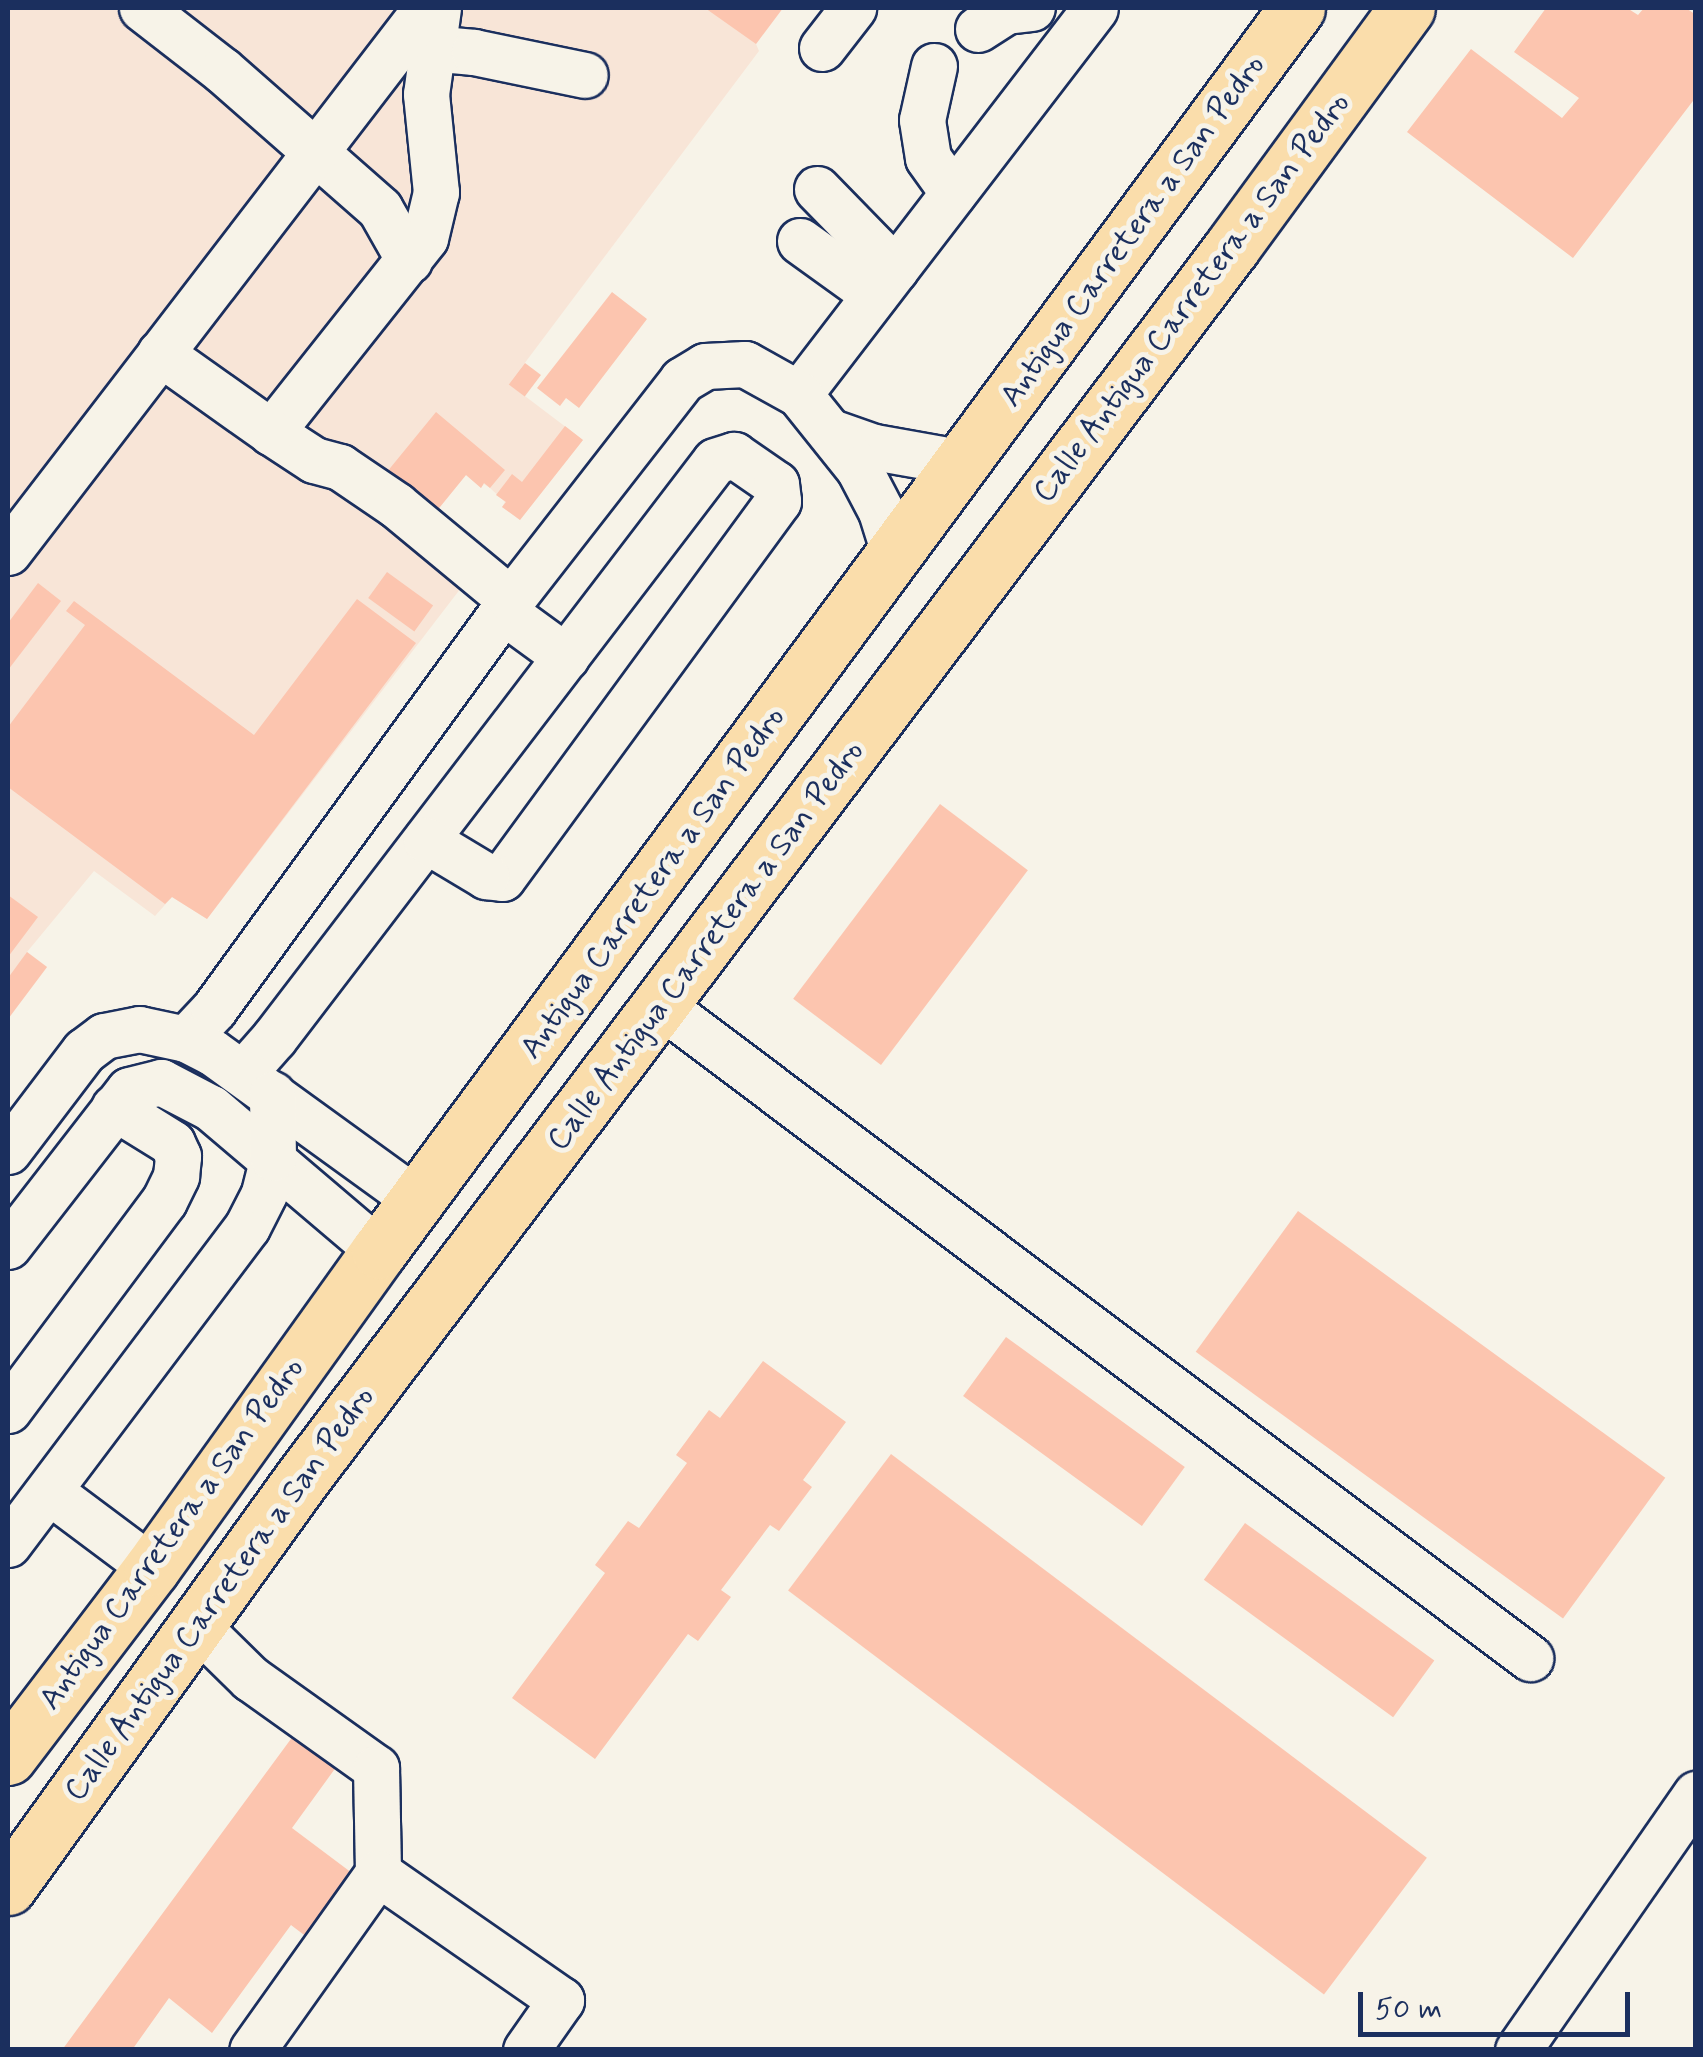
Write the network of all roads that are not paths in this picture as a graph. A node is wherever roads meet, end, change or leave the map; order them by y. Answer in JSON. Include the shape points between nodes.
{"nodes":[{"id":1,"x":142,"y":8,"type":"edge"},
{"id":2,"x":853,"y":8,"type":"edge"},
{"id":3,"x":1033,"y":8,"type":"edge"},
{"id":4,"x":1363,"y":8,"type":"edge"},
{"id":5,"x":1407,"y":8,"type":"edge"},
{"id":6,"x":1278,"y":17,"type":"edge"},
{"id":7,"x":1087,"y":18,"type":"edge"},
{"id":8,"x":432,"y":21,"type":"edge"},
{"id":9,"x":978,"y":28,"type":"dead end"},
{"id":10,"x":822,"y":48,"type":"dead end"},
{"id":11,"x":934,"y":66,"type":"dead end"},
{"id":12,"x":586,"y":75,"type":"dead end"},
{"id":13,"x":314,"y":154,"type":"junction"},
{"id":14,"x":817,"y":190,"type":"dead end"},
{"id":15,"x":953,"y":193,"type":"junction"},
{"id":16,"x":800,"y":241,"type":"dead end"},
{"id":17,"x":1232,"y":247,"type":"junction"},
{"id":18,"x":410,"y":260,"type":"junction"},
{"id":19,"x":885,"y":282,"type":"junction"},
{"id":20,"x":160,"y":354,"type":"junction"},
{"id":21,"x":799,"y":394,"type":"junction"},
{"id":22,"x":271,"y":432,"type":"junction"},
{"id":23,"x":831,"y":432,"type":"junction"},
{"id":24,"x":964,"y":463,"type":"junction"},
{"id":25,"x":8,"y":552,"type":"edge"},
{"id":26,"x":895,"y":556,"type":"junction"},
{"id":27,"x":503,"y":611,"type":"junction"},
{"id":28,"x":566,"y":657,"type":"junction"},
{"id":29,"x":780,"y":712,"type":"junction"},
{"id":30,"x":426,"y":840,"type":"junction"},
{"id":31,"x":662,"y":1006,"type":"junction"},
{"id":32,"x":186,"y":1040,"type":"junction"},
{"id":33,"x":258,"y":1083,"type":"junction"},
{"id":34,"x":114,"y":1107,"type":"junction"},
{"id":35,"x":8,"y":1151,"type":"edge"},
{"id":36,"x":272,"y":1158,"type":"junction"},
{"id":37,"x":418,"y":1201,"type":"junction"},
{"id":38,"x":8,"y":1246,"type":"edge"},
{"id":39,"x":378,"y":1251,"type":"junction"},
{"id":40,"x":8,"y":1410,"type":"edge"},
{"id":41,"x":301,"y":1480,"type":"junction"},
{"id":42,"x":48,"y":1490,"type":"junction"},
{"id":43,"x":8,"y":1544,"type":"edge"},
{"id":44,"x":152,"y":1568,"type":"junction"},
{"id":45,"x":196,"y":1625,"type":"junction"},
{"id":46,"x":1530,"y":1658,"type":"dead end"},
{"id":47,"x":8,"y":1757,"type":"edge"},
{"id":48,"x":1696,"y":1794,"type":"edge"},
{"id":49,"x":378,"y":1872,"type":"junction"},
{"id":50,"x":8,"y":1886,"type":"edge"},
{"id":51,"x":252,"y":2050,"type":"edge"},
{"id":52,"x":526,"y":2050,"type":"edge"},
{"id":53,"x":1518,"y":2050,"type":"edge"}],
"edges":[{"from":1,"to":13,"type":"street"},
{"from":2,"to":10,"type":"street"},
{"from":3,"to":7,"type":"street"},
{"from":3,"to":9,"type":"street","via":[[1006,11]]},
{"from":4,"to":17,"type":"main road","via":[[1250,168]]},
{"from":5,"to":17,"type":"main road","name":"Calle Antigua Carretera a San Pedro"},
{"from":6,"to":24,"type":"main road","name":"Antigua Carretera a San Pedro"},
{"from":7,"to":15,"type":"street"},
{"from":8,"to":12,"type":"street","via":[[474,52]]},
{"from":8,"to":13,"type":"street"},
{"from":8,"to":18,"type":"street","via":[[426,129],[436,192],[424,238]]},
{"from":11,"to":15,"type":"street","via":[[922,120],[928,158]]},
{"from":13,"to":18,"type":"street","via":[[380,208]]},
{"from":13,"to":20,"type":"street"},
{"from":14,"to":19,"type":"street"},
{"from":15,"to":19,"type":"street"},
{"from":16,"to":19,"type":"street"},
{"from":17,"to":31,"type":"main road","name":"Calle Antigua Carretera a San Pedro"},
{"from":18,"to":22,"type":"street"},
{"from":19,"to":21,"type":"street"},
{"from":20,"to":22,"type":"street"},
{"from":20,"to":25,"type":"street"},
{"from":21,"to":23,"type":"street"},
{"from":21,"to":27,"type":"street","via":[[745,364],[705,366],[682,380]]},
{"from":22,"to":27,"type":"street","via":[[396,505]]},
{"from":23,"to":24,"type":"street"},
{"from":23,"to":26,"type":"street","via":[[859,469]]},
{"from":24,"to":26,"type":"main road","name":"Antigua Carretera a San Pedro"},
{"from":26,"to":29,"type":"main road","name":"Antigua Carretera a San Pedro"},
{"from":27,"to":28,"type":"street"},
{"from":27,"to":32,"type":"street"},
{"from":28,"to":30,"type":"street"},
{"from":28,"to":30,"type":"street","via":[[715,461],[734,455],[776,484],[778,502],[502,878],[486,876]]},
{"from":29,"to":31,"type":"main road","via":[[760,787],[652,948],[649,964]]},
{"from":29,"to":37,"type":"main road","name":"Antigua Carretera a San Pedro"},
{"from":30,"to":33,"type":"street"},
{"from":31,"to":41,"type":"main road","name":"Calle Antigua Carretera a San Pedro"},
{"from":31,"to":46,"type":"street"},
{"from":32,"to":33,"type":"street"},
{"from":32,"to":35,"type":"street","via":[[139,1029],[104,1036],[84,1051]]},
{"from":33,"to":36,"type":"street"},
{"from":33,"to":37,"type":"street"},
{"from":34,"to":36,"type":"street","via":[[129,1090],[161,1082],[188,1092]]},
{"from":34,"to":38,"type":"street"},
{"from":34,"to":40,"type":"street","via":[[172,1143],[176,1176]]},
{"from":36,"to":39,"type":"street"},
{"from":36,"to":42,"type":"street","via":[[247,1227]]},
{"from":37,"to":39,"type":"main road","name":"Antigua Carretera a San Pedro"},
{"from":39,"to":41,"type":"main road","via":[[392,1272],[391,1296],[325,1416]]},
{"from":39,"to":44,"type":"main road","name":"Antigua Carretera a San Pedro"},
{"from":41,"to":45,"type":"main road","name":"Calle Antigua Carretera a San Pedro"},
{"from":42,"to":43,"type":"street"},
{"from":42,"to":44,"type":"street"},
{"from":44,"to":47,"type":"main road","name":"Antigua Carretera a San Pedro"},
{"from":45,"to":49,"type":"street","via":[[250,1678],[376,1768]]},
{"from":45,"to":50,"type":"main road","name":"Calle Antigua Carretera a San Pedro"},
{"from":48,"to":53,"type":"street"},
{"from":49,"to":51,"type":"street"},
{"from":49,"to":52,"type":"street","via":[[560,2000]]}]}
